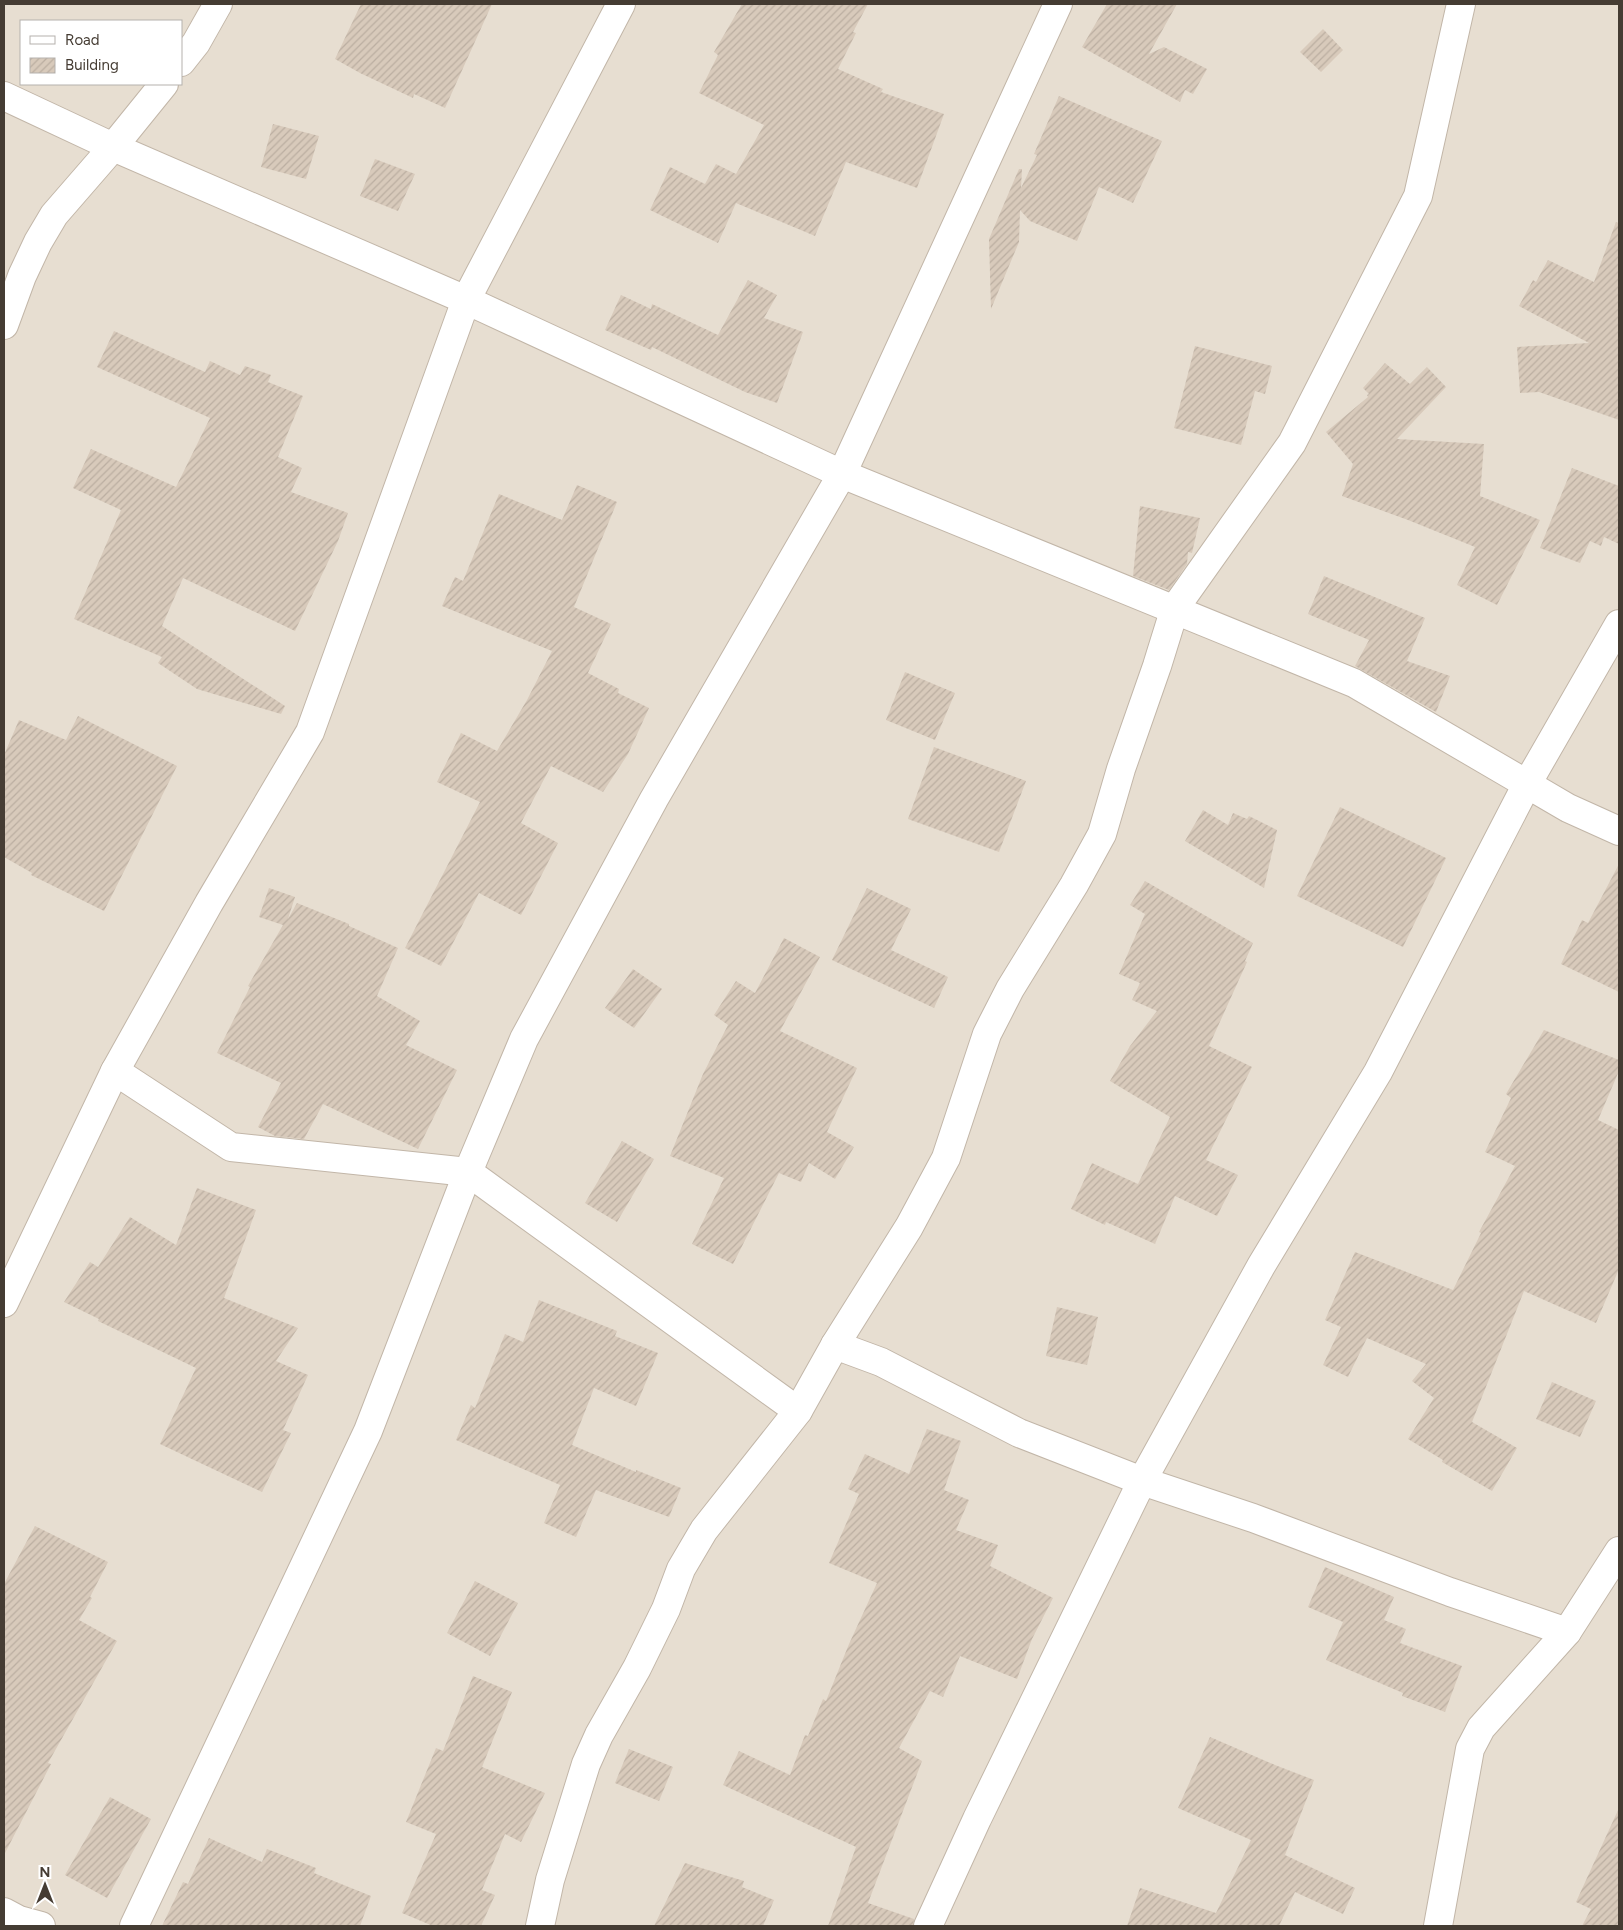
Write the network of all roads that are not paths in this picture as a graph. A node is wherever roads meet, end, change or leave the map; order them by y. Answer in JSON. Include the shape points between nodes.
{"nodes":[{"id":1,"x":218,"y":4,"type":"edge"},
{"id":2,"x":622,"y":4,"type":"edge"},
{"id":3,"x":1058,"y":4,"type":"edge"},
{"id":4,"x":1461,"y":4,"type":"edge"},
{"id":5,"x":182,"y":61,"type":"edge"},
{"id":6,"x":163,"y":85,"type":"edge"},
{"id":7,"x":4,"y":96,"type":"edge"},
{"id":8,"x":113,"y":146,"type":"junction"},
{"id":9,"x":466,"y":300,"type":"junction"},
{"id":10,"x":4,"y":325,"type":"edge"},
{"id":11,"x":842,"y":474,"type":"junction"},
{"id":12,"x":1174,"y":608,"type":"junction"},
{"id":13,"x":1619,"y":624,"type":"edge"},
{"id":14,"x":1526,"y":784,"type":"junction"},
{"id":15,"x":1619,"y":831,"type":"edge"},
{"id":16,"x":116,"y":1071,"type":"junction"},
{"id":17,"x":468,"y":1172,"type":"junction"},
{"id":18,"x":4,"y":1303,"type":"edge"},
{"id":19,"x":835,"y":1345,"type":"junction"},
{"id":20,"x":798,"y":1411,"type":"junction"},
{"id":21,"x":1142,"y":1481,"type":"junction"},
{"id":22,"x":1619,"y":1552,"type":"edge"},
{"id":23,"x":1567,"y":1632,"type":"junction"},
{"id":24,"x":4,"y":1912,"type":"edge"},
{"id":25,"x":40,"y":1926,"type":"edge"},
{"id":26,"x":134,"y":1926,"type":"edge"},
{"id":27,"x":540,"y":1926,"type":"edge"},
{"id":28,"x":928,"y":1926,"type":"edge"},
{"id":29,"x":1438,"y":1926,"type":"edge"}],
"edges":[{"from":1,"to":5,"type":"street"},
{"from":2,"to":9,"type":"street"},
{"from":3,"to":11,"type":"street"},
{"from":4,"to":12,"type":"street","via":[[1418,196],[1292,443]]},
{"from":6,"to":8,"type":"street"},
{"from":7,"to":8,"type":"street"},
{"from":8,"to":9,"type":"street"},
{"from":8,"to":10,"type":"street","via":[[54,215],[22,276]]},
{"from":9,"to":11,"type":"street"},
{"from":9,"to":16,"type":"street","via":[[310,732],[209,903]]},
{"from":11,"to":12,"type":"street"},
{"from":11,"to":17,"type":"street","via":[[654,799],[524,1039]]},
{"from":12,"to":14,"type":"street","via":[[1354,683]]},
{"from":12,"to":19,"type":"street","via":[[1102,834],[987,1034],[946,1158],[909,1226]]},
{"from":13,"to":14,"type":"street"},
{"from":14,"to":15,"type":"street"},
{"from":14,"to":21,"type":"street","via":[[1378,1072],[1261,1266]]},
{"from":16,"to":17,"type":"street","via":[[231,1147]]},
{"from":16,"to":18,"type":"street"},
{"from":17,"to":20,"type":"street"},
{"from":17,"to":26,"type":"street","via":[[368,1431]]},
{"from":19,"to":20,"type":"street"},
{"from":19,"to":21,"type":"street","via":[[881,1362],[1019,1433]]},
{"from":20,"to":27,"type":"street","via":[[704,1530],[680,1569],[666,1609],[586,1764],[550,1880]]},
{"from":21,"to":23,"type":"street"},
{"from":21,"to":28,"type":"street"},
{"from":22,"to":23,"type":"street"},
{"from":23,"to":29,"type":"street","via":[[1481,1728],[1470,1749]]},
{"from":24,"to":25,"type":"street"}]}
